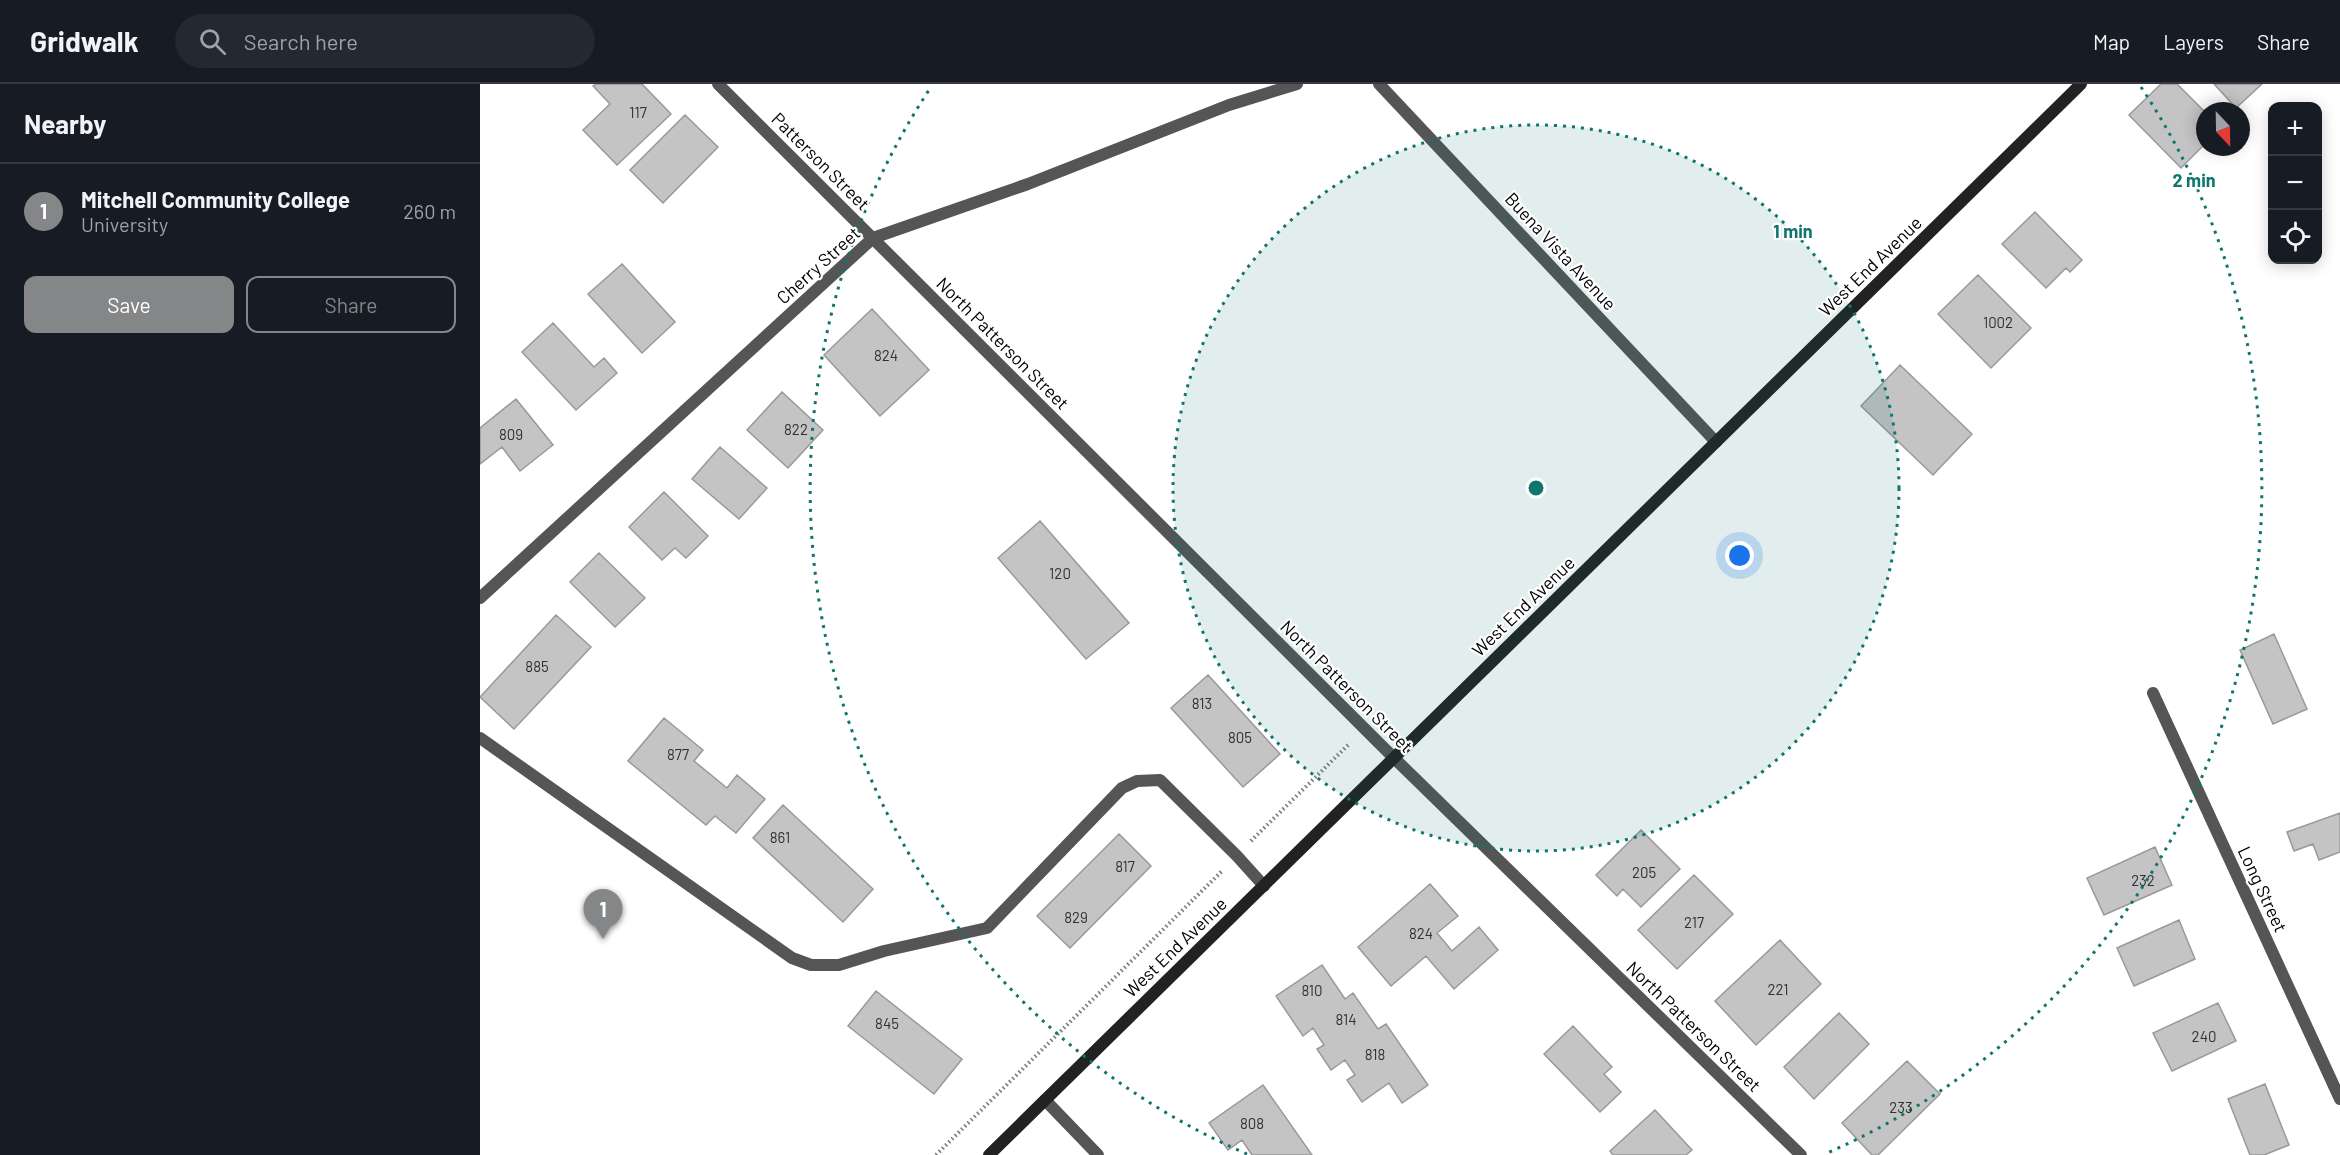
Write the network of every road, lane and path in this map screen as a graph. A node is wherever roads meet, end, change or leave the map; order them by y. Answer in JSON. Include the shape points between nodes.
{"nodes":[{"id":1,"x":718,"y":84,"type":"edge"},
{"id":2,"x":1297,"y":84,"type":"edge"},
{"id":3,"x":1379,"y":84,"type":"edge"},
{"id":4,"x":2082,"y":84,"type":"edge"},
{"id":5,"x":873,"y":238,"type":"junction"},
{"id":6,"x":1716,"y":442,"type":"junction"},
{"id":7,"x":480,"y":598,"type":"edge"},
{"id":8,"x":2153,"y":693,"type":"dead end"},
{"id":9,"x":480,"y":738,"type":"edge"},
{"id":10,"x":1351,"y":742,"type":"dead end"},
{"id":11,"x":1394,"y":758,"type":"junction"},
{"id":12,"x":1237,"y":856,"type":"junction"},
{"id":13,"x":1264,"y":886,"type":"junction"},
{"id":14,"x":2340,"y":1099,"type":"edge"},
{"id":15,"x":1045,"y":1100,"type":"junction"},
{"id":16,"x":936,"y":1155,"type":"edge"},
{"id":17,"x":989,"y":1155,"type":"edge"},
{"id":18,"x":1098,"y":1155,"type":"edge"},
{"id":19,"x":1801,"y":1155,"type":"edge"}],
"edges":[{"from":1,"to":5,"type":"street","name":"Patterson Street"},
{"from":2,"to":5,"type":"street","name":"Cherry Street","via":[[1229,105],[1028,184]]},
{"from":3,"to":6,"type":"street","name":"Buena Vista Avenue"},
{"from":4,"to":6,"type":"main road","name":"West End Avenue"},
{"from":5,"to":7,"type":"street","name":"Cherry Street"},
{"from":5,"to":11,"type":"street","name":"North Patterson Street"},
{"from":6,"to":11,"type":"main road","name":"West End Avenue"},
{"from":8,"to":14,"type":"street","name":"Long Street"},
{"from":9,"to":12,"type":"street","via":[[792,958],[811,965],[839,965],[987,928],[1122,788],[1137,781],[1160,780]]},
{"from":10,"to":12,"type":"path"},
{"from":11,"to":13,"type":"main road","name":"West End Avenue"},
{"from":11,"to":19,"type":"street","name":"North Patterson Street"},
{"from":12,"to":13,"type":"street"},
{"from":12,"to":16,"type":"path"},
{"from":13,"to":15,"type":"main road","name":"West End Avenue"},
{"from":15,"to":17,"type":"main road","name":"West End Avenue"},
{"from":15,"to":18,"type":"street"}]}
